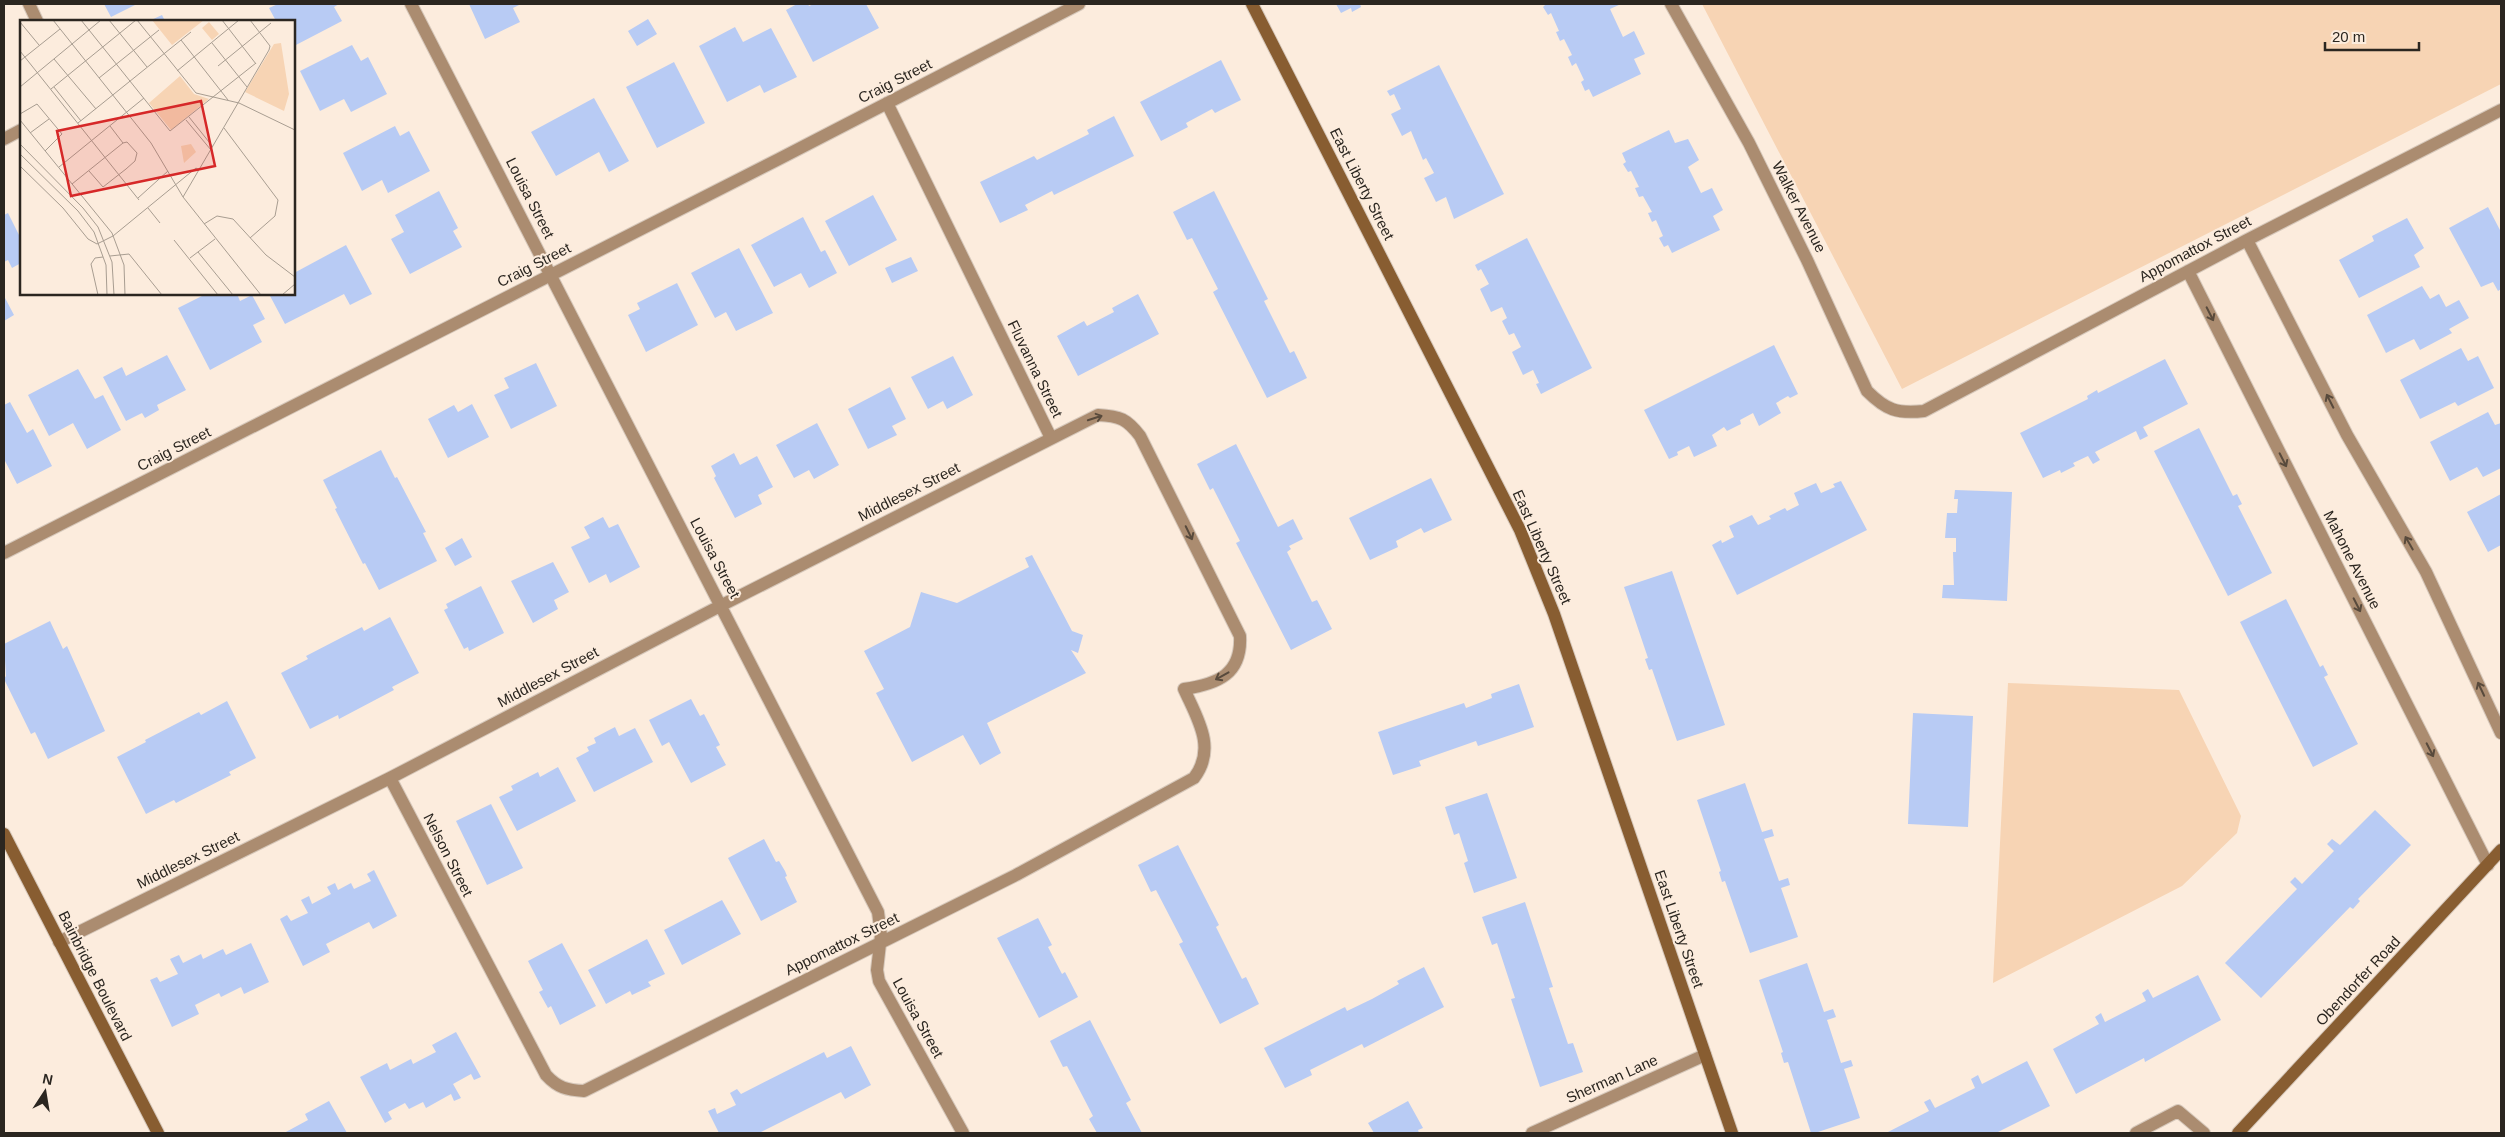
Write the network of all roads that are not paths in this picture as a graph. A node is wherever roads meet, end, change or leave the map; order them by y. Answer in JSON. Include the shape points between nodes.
{"nodes":[{"id":1,"x":29,"y":4,"type":"edge"},
{"id":2,"x":411,"y":4,"type":"edge"},
{"id":3,"x":1078,"y":4,"type":"edge"},
{"id":4,"x":1252,"y":4,"type":"edge"},
{"id":5,"x":1671,"y":4,"type":"edge"},
{"id":6,"x":36,"y":20,"type":"edge"},
{"id":7,"x":887,"y":103,"type":"junction"},
{"id":8,"x":2501,"y":110,"type":"edge"},
{"id":9,"x":20,"y":131,"type":"edge"},
{"id":10,"x":4,"y":139,"type":"edge"},
{"id":11,"x":2247,"y":240,"type":"junction"},
{"id":12,"x":2188,"y":271,"type":"junction"},
{"id":13,"x":551,"y":274,"type":"junction"},
{"id":14,"x":1904,"y":413,"type":"joint"},
{"id":15,"x":1051,"y":438,"type":"junction"},
{"id":16,"x":4,"y":553,"type":"edge"},
{"id":17,"x":722,"y":605,"type":"junction"},
{"id":18,"x":1184,"y":689,"type":"joint"},
{"id":19,"x":2501,"y":733,"type":"edge"},
{"id":20,"x":390,"y":778,"type":"junction"},
{"id":21,"x":4,"y":834,"type":"edge"},
{"id":22,"x":2501,"y":850,"type":"edge"},
{"id":23,"x":2488,"y":864,"type":"junction"},
{"id":24,"x":59,"y":942,"type":"junction"},
{"id":25,"x":879,"y":944,"type":"junction"},
{"id":26,"x":477,"y":946,"type":"joint"},
{"id":27,"x":1705,"y":1055,"type":"junction"},
{"id":28,"x":158,"y":1133,"type":"edge"},
{"id":29,"x":962,"y":1133,"type":"edge"},
{"id":30,"x":1532,"y":1133,"type":"edge"},
{"id":31,"x":1732,"y":1133,"type":"edge"},
{"id":32,"x":2136,"y":1133,"type":"edge"},
{"id":33,"x":2204,"y":1133,"type":"edge"},
{"id":34,"x":2238,"y":1133,"type":"edge"}],
"edges":[{"from":1,"to":6,"type":"street"},
{"from":2,"to":13,"type":"street","name":"Louisa Street"},
{"from":3,"to":7,"type":"street","name":"Craig Street"},
{"from":4,"to":27,"type":"main road","name":"East Liberty Street","via":[[1520,530],[1554,614]]},
{"from":5,"to":14,"type":"street","name":"Walker Avenue","via":[[1749,143],[1867,390],[1880,404]]},
{"from":7,"to":13,"type":"street","name":"Craig Street"},
{"from":7,"to":15,"type":"street","name":"Fluvanna Street"},
{"from":8,"to":11,"type":"street","name":"Appomattox Street"},
{"from":9,"to":10,"type":"street"},
{"from":11,"to":12,"type":"street","name":"Appomattox Street"},
{"from":19,"to":11,"type":"street","one_way":true,"via":[[2426,572],[2347,435]]},
{"from":12,"to":14,"type":"street","name":"Appomattox Street","via":[[1924,411]]},
{"from":12,"to":23,"type":"street","name":"Mahone Avenue","one_way":true},
{"from":13,"to":16,"type":"street","name":"Craig Street"},
{"from":13,"to":17,"type":"street","name":"Louisa Street"},
{"from":15,"to":17,"type":"street","name":"Middlesex Street"},
{"from":15,"to":18,"type":"street","name":"Fluvanna Street","one_way":true,"via":[[1098,415],[1115,416],[1130,423],[1140,436],[1240,636],[1241,652],[1227,675],[1200,687]]},
{"from":17,"to":20,"type":"street","name":"Middlesex Street"},
{"from":17,"to":25,"type":"street","name":"Louisa Street","via":[[878,912]]},
{"from":18,"to":25,"type":"street","name":"Appomattox Street","via":[[1205,736],[1206,754],[1194,778],[1016,875]]},
{"from":20,"to":24,"type":"street","name":"Middlesex Street"},
{"from":20,"to":26,"type":"street","name":"Nelson Street"},
{"from":21,"to":24,"type":"main road","name":"Bainbridge Boulevard"},
{"from":22,"to":23,"type":"main road","name":"Obendorfer Road"},
{"from":23,"to":34,"type":"main road","name":"Obendorfer Road"},
{"from":24,"to":28,"type":"main road","name":"Bainbridge Boulevard"},
{"from":25,"to":26,"type":"street","name":"Appomattox Street","via":[[584,1091],[555,1085],[546,1075]]},
{"from":25,"to":29,"type":"street","name":"Louisa Street","via":[[879,981]]},
{"from":27,"to":30,"type":"street","name":"Sherman Lane"},
{"from":27,"to":31,"type":"main road","name":"East Liberty Street"},
{"from":32,"to":33,"type":"street","via":[[2178,1111]]}]}
